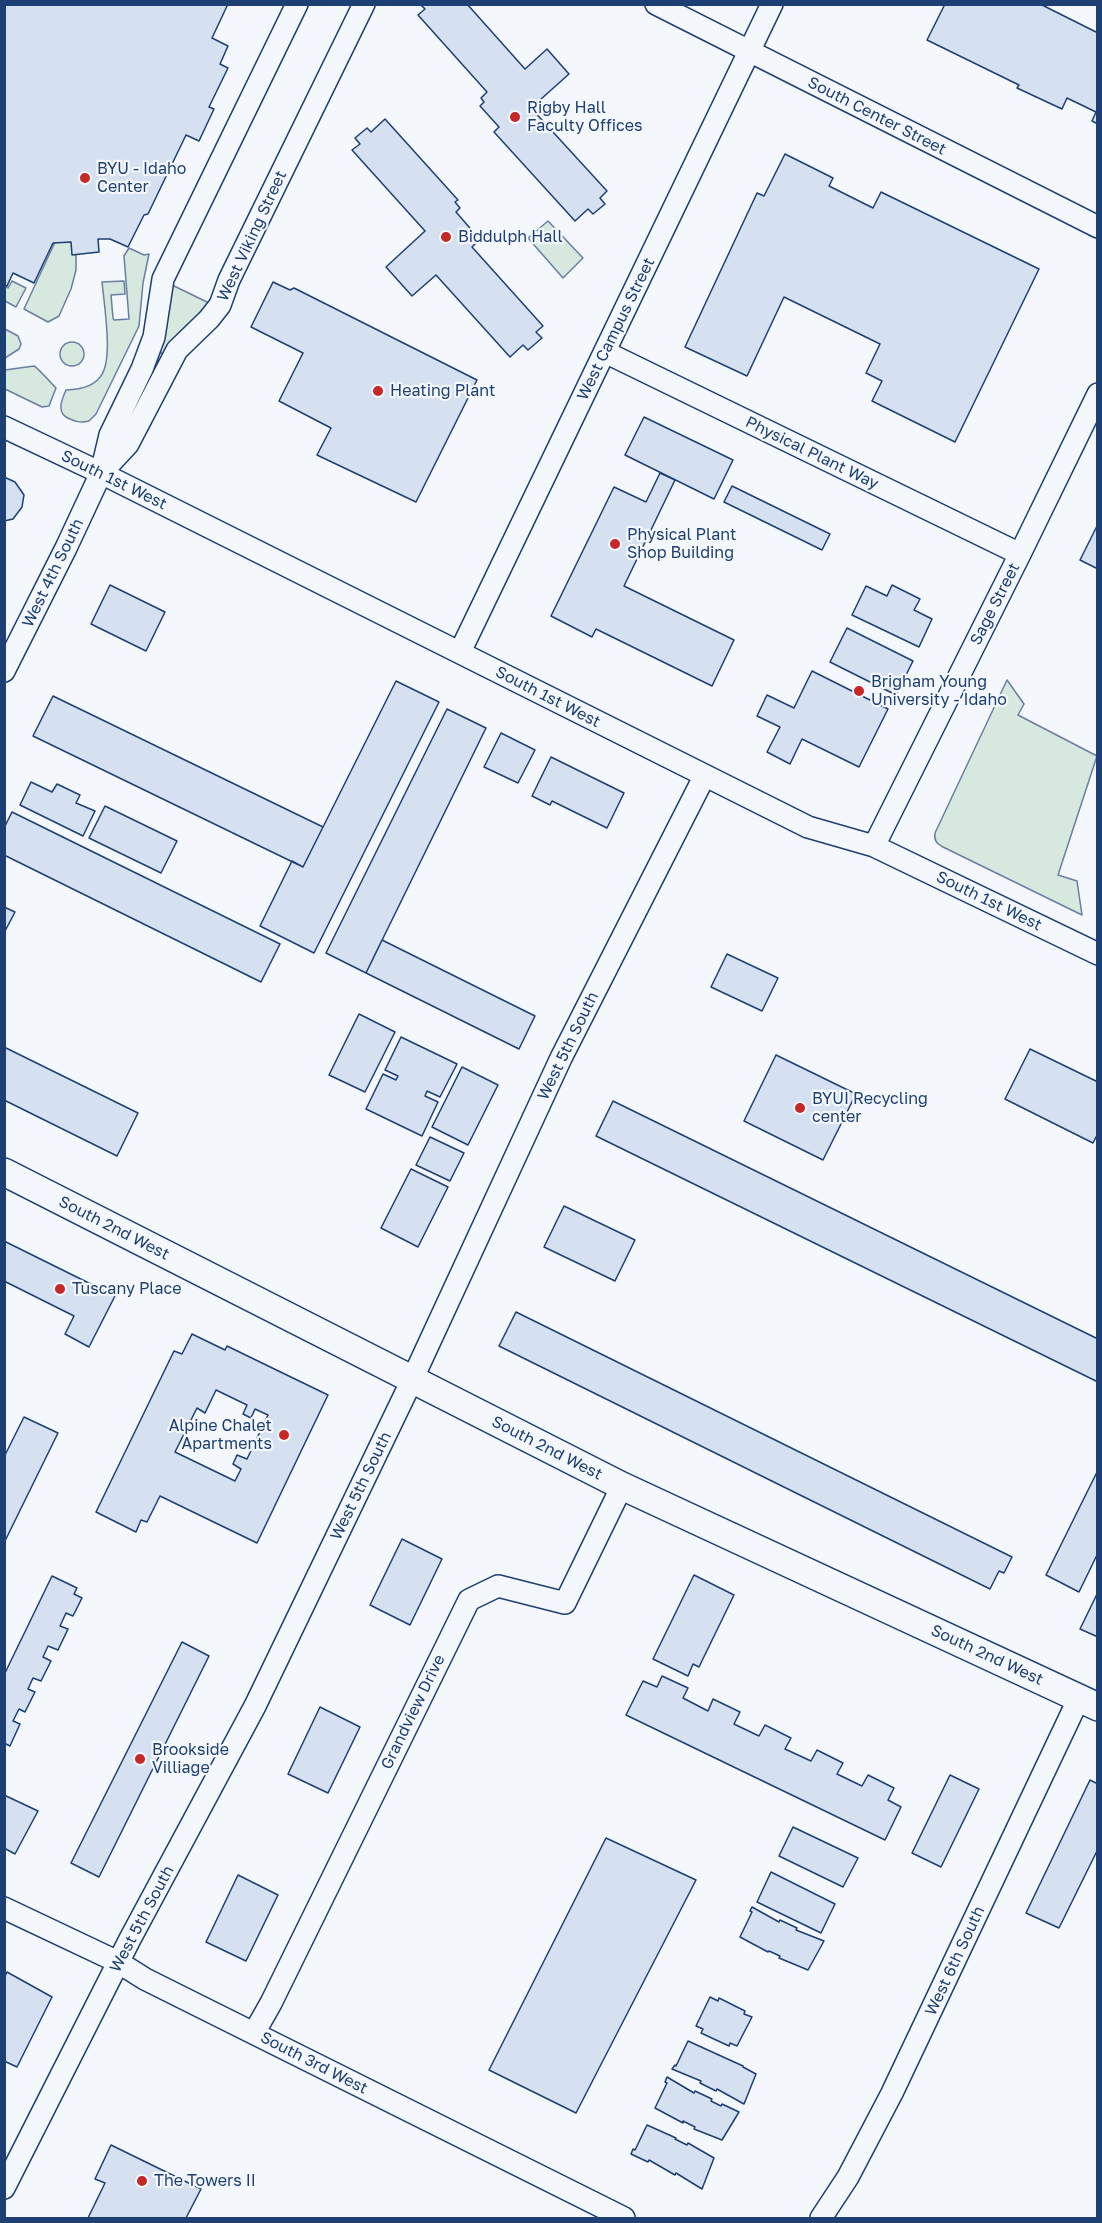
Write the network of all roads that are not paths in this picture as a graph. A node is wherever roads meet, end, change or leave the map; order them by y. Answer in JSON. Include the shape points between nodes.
{"nodes":[{"id":1,"x":297,"y":4,"type":"edge"},
{"id":2,"x":364,"y":4,"type":"edge"},
{"id":3,"x":656,"y":4,"type":"edge"},
{"id":4,"x":772,"y":4,"type":"edge"},
{"id":5,"x":749,"y":52,"type":"junction"},
{"id":6,"x":1098,"y":227,"type":"edge"},
{"id":7,"x":605,"y":352,"type":"junction"},
{"id":8,"x":1098,"y":394,"type":"edge"},
{"id":9,"x":4,"y":427,"type":"edge"},
{"id":10,"x":101,"y":473,"type":"junction"},
{"id":11,"x":1020,"y":554,"type":"junction"},
{"id":12,"x":460,"y":652,"type":"junction"},
{"id":13,"x":4,"y":671,"type":"edge"},
{"id":14,"x":704,"y":777,"type":"junction"},
{"id":15,"x":874,"y":846,"type":"junction"},
{"id":16,"x":1098,"y":954,"type":"edge"},
{"id":17,"x":4,"y":1172,"type":"edge"},
{"id":18,"x":412,"y":1380,"type":"junction"},
{"id":19,"x":622,"y":1486,"type":"junction"},
{"id":20,"x":1088,"y":1702,"type":"edge"},
{"id":21,"x":4,"y":1908,"type":"edge"},
{"id":22,"x":118,"y":1962,"type":"junction"},
{"id":23,"x":254,"y":2032,"type":"junction"},
{"id":24,"x":4,"y":2188,"type":"edge"},
{"id":25,"x":624,"y":2218,"type":"edge"},
{"id":26,"x":821,"y":2218,"type":"edge"}],
"edges":[{"from":1,"to":10,"type":"street","via":[[163,279],[154,337],[110,435]]},
{"from":2,"to":10,"type":"street","name":"West Viking Street","via":[[220,305],[177,350],[128,444]]},
{"from":3,"to":5,"type":"street","name":"South Center Street"},
{"from":4,"to":5,"type":"street","name":"West Campus Street"},
{"from":5,"to":6,"type":"street","name":"South Center Street"},
{"from":5,"to":7,"type":"street","name":"West Campus Street"},
{"from":7,"to":11,"type":"street","name":"Physical Plant Way"},
{"from":7,"to":12,"type":"street","name":"West Campus Street"},
{"from":8,"to":11,"type":"street","name":"Sage Street"},
{"from":9,"to":10,"type":"street","name":"South 1st West"},
{"from":10,"to":12,"type":"street","name":"South 1st West"},
{"from":10,"to":13,"type":"street","name":"West 4th South"},
{"from":11,"to":15,"type":"street","name":"Sage Street"},
{"from":12,"to":14,"type":"street","name":"South 1st West"},
{"from":14,"to":15,"type":"street","name":"South 1st West","via":[[808,827]]},
{"from":14,"to":18,"type":"street","name":"West 5th South","via":[[561,1058]]},
{"from":15,"to":16,"type":"street","name":"South 1st West"},
{"from":17,"to":18,"type":"main road","name":"South 2nd West"},
{"from":18,"to":19,"type":"main road","name":"South 2nd West"},
{"from":18,"to":22,"type":"street","name":"West 5th South","via":[[255,1706]]},
{"from":19,"to":20,"type":"main road","name":"South 2nd West"},
{"from":19,"to":23,"type":"street","name":"Grandview Drive","via":[[564,1603],[498,1586],[469,1600]]},
{"from":20,"to":26,"type":"street","name":"West 6th South","via":[[892,2093],[848,2177]]},
{"from":21,"to":22,"type":"street","name":"South 3rd West"},
{"from":22,"to":23,"type":"street","name":"South 3rd West"},
{"from":22,"to":24,"type":"street","name":"West 5th South"},
{"from":23,"to":25,"type":"street","name":"South 3rd West"}]}
